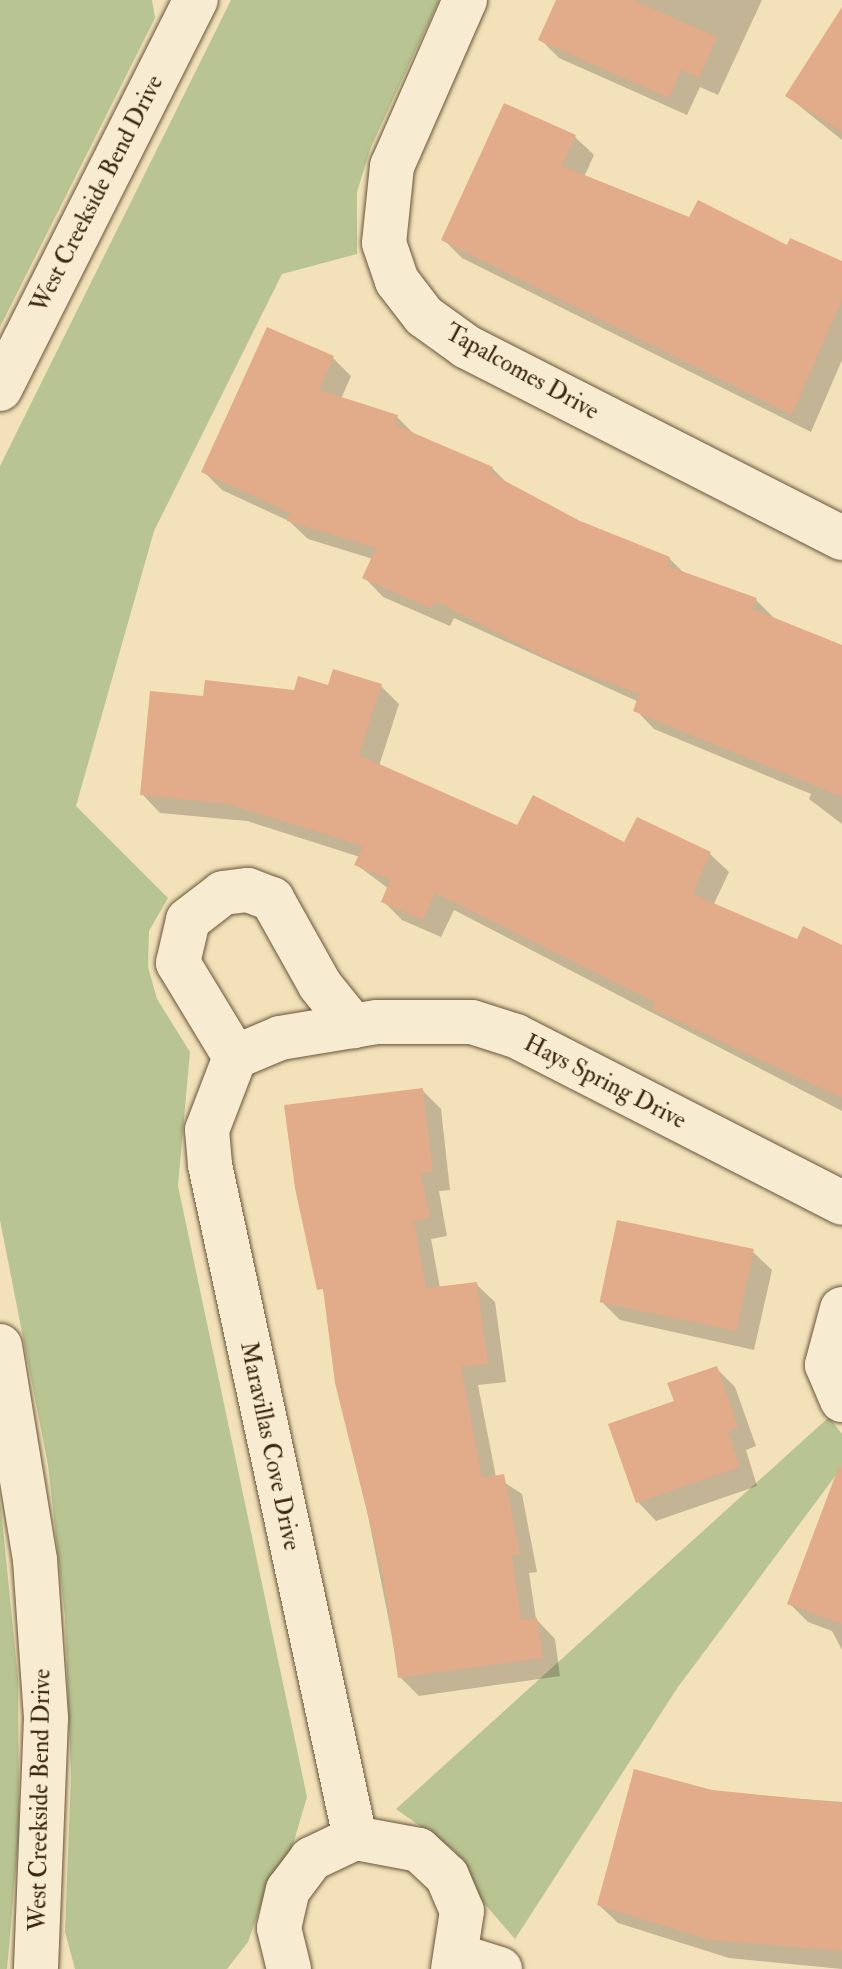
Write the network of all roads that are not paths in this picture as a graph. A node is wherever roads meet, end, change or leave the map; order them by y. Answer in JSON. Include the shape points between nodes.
{"nodes":[{"id":1,"x":196,"y":0,"type":"edge"},
{"id":2,"x":465,"y":0,"type":"edge"},
{"id":3,"x":0,"y":389,"type":"edge"},
{"id":4,"x":842,"y":538,"type":"edge"},
{"id":5,"x":353,"y":1026,"type":"junction"},
{"id":6,"x":235,"y":1057,"type":"junction"},
{"id":7,"x":842,"y":1203,"type":"edge"},
{"id":8,"x":842,"y":1309,"type":"edge"},
{"id":9,"x":0,"y":1346,"type":"edge"},
{"id":10,"x":842,"y":1400,"type":"edge"},
{"id":11,"x":355,"y":1838,"type":"junction"},
{"id":12,"x":456,"y":1962,"type":"edge"},
{"id":13,"x":36,"y":1969,"type":"edge"},
{"id":14,"x":289,"y":1969,"type":"edge"},
{"id":15,"x":500,"y":1969,"type":"edge"}],
"edges":[{"from":1,"to":3,"type":"street","name":"West Creekside Bend Drive"},
{"from":2,"to":4,"type":"street","name":"Tapalcomes Drive","via":[[392,166],[384,243],[397,281],[424,316],[467,347]]},
{"from":5,"to":6,"type":"street","name":"Hays Spring Drive","via":[[280,1038]]},
{"from":5,"to":6,"type":"street","via":[[320,985],[272,899],[248,890],[223,893],[188,920],[178,963]]},
{"from":5,"to":7,"type":"street","name":"Hays Spring Drive","via":[[423,1018],[516,1036]]},
{"from":6,"to":11,"type":"street","name":"Maravillas Cove Drive","via":[[210,1118],[210,1165]]},
{"from":8,"to":10,"type":"street","via":[[827,1365]]},
{"from":9,"to":13,"type":"street","name":"West Creekside Bend Drive","via":[[35,1560],[46,1718]]},
{"from":11,"to":12,"type":"street","via":[[419,1850],[447,1876],[462,1911]]},
{"from":11,"to":14,"type":"street","via":[[311,1859],[288,1890],[279,1928]]},
{"from":12,"to":15,"type":"street"}]}
